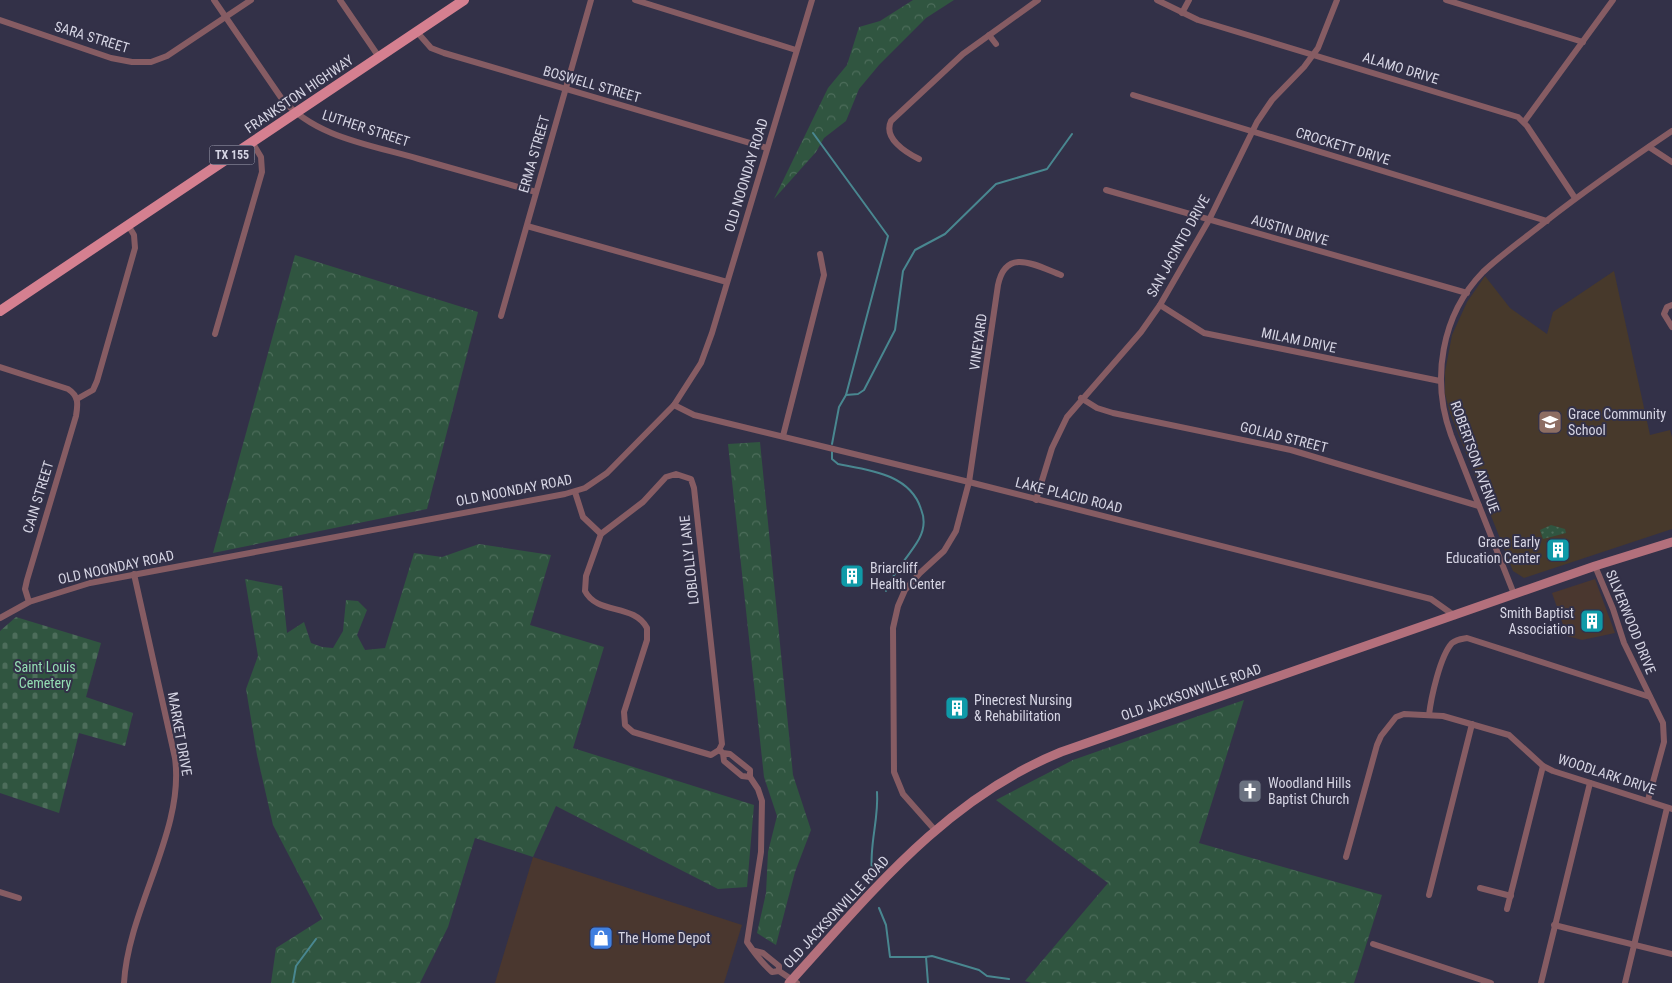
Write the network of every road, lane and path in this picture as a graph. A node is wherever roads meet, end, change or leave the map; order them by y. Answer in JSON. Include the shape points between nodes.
{"nodes":[{"id":1,"x":214,"y":0,"type":"edge"},
{"id":2,"x":251,"y":0,"type":"edge"},
{"id":3,"x":340,"y":0,"type":"edge"},
{"id":4,"x":464,"y":0,"type":"edge"},
{"id":5,"x":591,"y":0,"type":"edge"},
{"id":6,"x":636,"y":0,"type":"edge"},
{"id":7,"x":812,"y":0,"type":"edge"},
{"id":8,"x":1038,"y":0,"type":"edge"},
{"id":9,"x":1157,"y":0,"type":"edge"},
{"id":10,"x":1189,"y":0,"type":"edge"},
{"id":11,"x":1337,"y":0,"type":"edge"},
{"id":12,"x":1446,"y":0,"type":"edge"},
{"id":13,"x":1614,"y":0,"type":"edge"},
{"id":14,"x":1182,"y":13,"type":"junction"},
{"id":15,"x":226,"y":16,"type":"junction"},
{"id":16,"x":0,"y":20,"type":"edge"},
{"id":17,"x":416,"y":32,"type":"junction"},
{"id":18,"x":989,"y":35,"type":"junction"},
{"id":19,"x":1583,"y":42,"type":"junction"},
{"id":20,"x":996,"y":44,"type":"dead end"},
{"id":21,"x":796,"y":50,"type":"junction"},
{"id":22,"x":1313,"y":55,"type":"junction"},
{"id":23,"x":379,"y":57,"type":"junction"},
{"id":24,"x":566,"y":90,"type":"junction"},
{"id":25,"x":1132,"y":95,"type":"dead end"},
{"id":26,"x":295,"y":113,"type":"junction"},
{"id":27,"x":1524,"y":122,"type":"junction"},
{"id":28,"x":1251,"y":131,"type":"junction"},
{"id":29,"x":1672,"y":131,"type":"edge"},
{"id":30,"x":252,"y":142,"type":"junction"},
{"id":31,"x":1649,"y":146,"type":"junction"},
{"id":32,"x":767,"y":148,"type":"junction"},
{"id":33,"x":918,"y":159,"type":"dead end"},
{"id":34,"x":1672,"y":162,"type":"edge"},
{"id":35,"x":1106,"y":190,"type":"dead end"},
{"id":36,"x":536,"y":192,"type":"junction"},
{"id":37,"x":1575,"y":198,"type":"junction"},
{"id":38,"x":1209,"y":220,"type":"junction"},
{"id":39,"x":1547,"y":221,"type":"junction"},
{"id":40,"x":128,"y":226,"type":"junction"},
{"id":41,"x":527,"y":226,"type":"junction"},
{"id":42,"x":820,"y":254,"type":"dead end"},
{"id":43,"x":1061,"y":275,"type":"dead end"},
{"id":44,"x":727,"y":282,"type":"junction"},
{"id":45,"x":1467,"y":293,"type":"junction"},
{"id":46,"x":1672,"y":304,"type":"edge"},
{"id":47,"x":1160,"y":306,"type":"junction"},
{"id":48,"x":0,"y":311,"type":"edge"},
{"id":49,"x":501,"y":316,"type":"dead end"},
{"id":50,"x":1672,"y":327,"type":"edge"},
{"id":51,"x":215,"y":334,"type":"dead end"},
{"id":52,"x":0,"y":367,"type":"edge"},
{"id":53,"x":1440,"y":381,"type":"junction"},
{"id":54,"x":77,"y":398,"type":"junction"},
{"id":55,"x":1081,"y":398,"type":"junction"},
{"id":56,"x":674,"y":405,"type":"junction"},
{"id":57,"x":783,"y":436,"type":"junction"},
{"id":58,"x":969,"y":482,"type":"junction"},
{"id":59,"x":575,"y":492,"type":"junction"},
{"id":60,"x":1036,"y":500,"type":"junction"},
{"id":61,"x":1479,"y":506,"type":"junction"},
{"id":62,"x":601,"y":534,"type":"junction"},
{"id":63,"x":1672,"y":542,"type":"edge"},
{"id":64,"x":1595,"y":566,"type":"junction"},
{"id":65,"x":134,"y":574,"type":"junction"},
{"id":66,"x":1514,"y":594,"type":"junction"},
{"id":67,"x":29,"y":602,"type":"junction"},
{"id":68,"x":1455,"y":616,"type":"junction"},
{"id":69,"x":0,"y":618,"type":"edge"},
{"id":70,"x":1650,"y":697,"type":"junction"},
{"id":71,"x":1429,"y":716,"type":"junction"},
{"id":72,"x":1472,"y":724,"type":"junction"},
{"id":73,"x":721,"y":752,"type":"junction"},
{"id":74,"x":1543,"y":766,"type":"junction"},
{"id":75,"x":750,"y":777,"type":"junction"},
{"id":76,"x":1590,"y":783,"type":"junction"},
{"id":77,"x":1648,"y":800,"type":"junction"},
{"id":78,"x":1669,"y":809,"type":"edge"},
{"id":79,"x":934,"y":829,"type":"junction"},
{"id":80,"x":1346,"y":857,"type":"dead end"},
{"id":81,"x":1480,"y":888,"type":"dead end"},
{"id":82,"x":0,"y":892,"type":"edge"},
{"id":83,"x":1430,"y":895,"type":"dead end"},
{"id":84,"x":1510,"y":896,"type":"junction"},
{"id":85,"x":19,"y":898,"type":"dead end"},
{"id":86,"x":1507,"y":909,"type":"dead end"},
{"id":87,"x":1554,"y":925,"type":"junction"},
{"id":88,"x":1373,"y":944,"type":"dead end"},
{"id":89,"x":1634,"y":944,"type":"junction"},
{"id":90,"x":1672,"y":954,"type":"edge"},
{"id":91,"x":793,"y":982,"type":"edge"},
{"id":92,"x":124,"y":983,"type":"edge"},
{"id":93,"x":1491,"y":983,"type":"edge"},
{"id":94,"x":1540,"y":983,"type":"edge"},
{"id":95,"x":1625,"y":983,"type":"edge"}],
"edges":[{"from":1,"to":15,"type":"street","name":"LUTHER STREET"},
{"from":2,"to":15,"type":"street","name":"SARA STREET"},
{"from":3,"to":23,"type":"street"},
{"from":4,"to":17,"type":"main road","name":"FRANKSTON HIGHWAY","number":"TX 155"},
{"from":5,"to":24,"type":"street","name":"ERMA STREET"},
{"from":6,"to":21,"type":"street"},
{"from":7,"to":21,"type":"street","name":"OLD NOONDAY ROAD"},
{"from":8,"to":18,"type":"street"},
{"from":9,"to":14,"type":"street","name":"ALAMO DRIVE"},
{"from":10,"to":14,"type":"street"},
{"from":11,"to":22,"type":"street","name":"SAN JACINTO DRIVE","via":[[1326,32]]},
{"from":12,"to":19,"type":"street"},
{"from":13,"to":19,"type":"street"},
{"from":14,"to":22,"type":"street","name":"ALAMO DRIVE"},
{"from":15,"to":16,"type":"street","name":"SARA STREET","via":[[167,56],[151,62],[111,58]]},
{"from":15,"to":26,"type":"street","name":"LUTHER STREET"},
{"from":17,"to":23,"type":"main road","name":"FRANKSTON HIGHWAY","number":"TX 155"},
{"from":17,"to":24,"type":"street","name":"BOSWELL STREET","via":[[436,50]]},
{"from":18,"to":20,"type":"street"},
{"from":18,"to":33,"type":"street","via":[[956,60],[890,123],[890,133],[897,144]]},
{"from":19,"to":27,"type":"street"},
{"from":21,"to":32,"type":"street","name":"OLD NOONDAY ROAD"},
{"from":22,"to":27,"type":"street","name":"ALAMO DRIVE","via":[[1514,115]]},
{"from":22,"to":28,"type":"street","name":"SAN JACINTO DRIVE","via":[[1264,110]]},
{"from":23,"to":26,"type":"main road","name":"FRANKSTON HIGHWAY","number":"TX 155"},
{"from":24,"to":32,"type":"street","name":"BOSWELL STREET"},
{"from":24,"to":36,"type":"street","name":"ERMA STREET"},
{"from":25,"to":28,"type":"street","name":"CROCKETT DRIVE"},
{"from":26,"to":30,"type":"main road","name":"FRANKSTON HIGHWAY","number":"TX 155"},
{"from":26,"to":36,"type":"street","name":"LUTHER STREET","via":[[318,128],[346,138]]},
{"from":27,"to":37,"type":"street"},
{"from":28,"to":38,"type":"street","name":"SAN JACINTO DRIVE"},
{"from":28,"to":39,"type":"street","name":"CROCKETT DRIVE"},
{"from":29,"to":31,"type":"street","name":"ROBERTSON AVENUE"},
{"from":30,"to":40,"type":"main road","name":"FRANKSTON HIGHWAY","number":"TX 155"},
{"from":30,"to":51,"type":"street","via":[[261,156],[262,172]]},
{"from":31,"to":34,"type":"street"},
{"from":31,"to":37,"type":"street","name":"ROBERTSON AVENUE"},
{"from":32,"to":44,"type":"street","name":"OLD NOONDAY ROAD"},
{"from":35,"to":38,"type":"street","name":"AUSTIN DRIVE"},
{"from":36,"to":41,"type":"street","name":"ERMA STREET"},
{"from":37,"to":39,"type":"street","name":"ROBERTSON AVENUE"},
{"from":38,"to":45,"type":"street","name":"AUSTIN DRIVE"},
{"from":38,"to":47,"type":"street","name":"SAN JACINTO DRIVE"},
{"from":39,"to":45,"type":"street","name":"ROBERTSON AVENUE","via":[[1488,267]]},
{"from":40,"to":48,"type":"main road","name":"FRANKSTON HIGHWAY","number":"TX 155"},
{"from":40,"to":54,"type":"street","via":[[134,235],[135,248],[97,381],[93,390]]},
{"from":41,"to":44,"type":"street"},
{"from":41,"to":49,"type":"street","name":"ERMA STREET"},
{"from":42,"to":57,"type":"street","via":[[824,275]]},
{"from":43,"to":58,"type":"street","name":"VINEYARD","via":[[1017,262],[1007,264],[1003,269]]},
{"from":44,"to":56,"type":"street","name":"OLD NOONDAY ROAD","via":[[701,363]]},
{"from":45,"to":53,"type":"street","name":"ROBERTSON AVENUE","via":[[1447,334]]},
{"from":46,"to":50,"type":"street","via":[[1664,314]]},
{"from":47,"to":53,"type":"street","name":"MILAM DRIVE","via":[[1204,333]]},
{"from":47,"to":55,"type":"street","name":"SAN JACINTO DRIVE","via":[[1125,351]]},
{"from":52,"to":54,"type":"street","via":[[68,389]]},
{"from":53,"to":61,"type":"street","name":"ROBERTSON AVENUE","via":[[1441,401],[1448,426]]},
{"from":54,"to":67,"type":"street","name":"CAIN STREET","via":[[76,416],[27,580],[25,589]]},
{"from":55,"to":60,"type":"street","name":"SAN JACINTO DRIVE","via":[[1056,439]]},
{"from":55,"to":61,"type":"street","name":"GOLIAD STREET","via":[[1113,413],[1291,450]]},
{"from":56,"to":57,"type":"street","name":"LAKE PLACID ROAD","via":[[694,415]]},
{"from":56,"to":59,"type":"street","name":"OLD NOONDAY ROAD","via":[[606,473]]},
{"from":57,"to":58,"type":"street","name":"LAKE PLACID ROAD"},
{"from":58,"to":60,"type":"street","name":"LAKE PLACID ROAD"},
{"from":58,"to":79,"type":"street","via":[[954,537],[906,590],[893,628],[894,772],[903,794]]},
{"from":59,"to":62,"type":"street","via":[[583,517]]},
{"from":59,"to":65,"type":"street","name":"OLD NOONDAY ROAD"},
{"from":60,"to":68,"type":"street","name":"LAKE PLACID ROAD","via":[[1431,599]]},
{"from":61,"to":66,"type":"street","name":"ROBERTSON AVENUE"},
{"from":62,"to":73,"type":"street","via":[[586,576],[585,591],[594,602],[638,616],[648,631],[624,712],[625,726],[633,732],[706,754]]},
{"from":62,"to":73,"type":"street","name":"LOBLOLLY LANE","via":[[643,502],[666,477],[683,474],[693,483]]},
{"from":63,"to":64,"type":"main road","name":"OLD JACKSONVILLE ROAD"},
{"from":64,"to":66,"type":"main road","name":"OLD JACKSONVILLE ROAD"},
{"from":64,"to":70,"type":"street","name":"SILVERWOOD DRIVE","via":[[1624,643]]},
{"from":65,"to":67,"type":"street","name":"OLD NOONDAY ROAD","via":[[68,589]]},
{"from":65,"to":92,"type":"street","name":"MARKET DRIVE","via":[[175,758],[177,781],[169,821],[128,951]]},
{"from":66,"to":68,"type":"main road","name":"OLD JACKSONVILLE ROAD"},
{"from":67,"to":69,"type":"street","name":"OLD NOONDAY ROAD"},
{"from":68,"to":79,"type":"main road","name":"OLD JACKSONVILLE ROAD","via":[[1050,756],[984,792]]},
{"from":70,"to":71,"type":"street","via":[[1467,638],[1452,644],[1446,654]]},
{"from":70,"to":77,"type":"street","name":"SILVERWOOD DRIVE","via":[[1665,733]]},
{"from":71,"to":72,"type":"street","name":"WOODLARK DRIVE","via":[[1444,716]]},
{"from":71,"to":80,"type":"street","name":"WOODLARK DRIVE","via":[[1404,714],[1396,717],[1381,736]]},
{"from":72,"to":74,"type":"street","name":"WOODLARK DRIVE","via":[[1509,735]]},
{"from":72,"to":83,"type":"street"},
{"from":73,"to":75,"type":"street","via":[[724,761],[742,776]]},
{"from":73,"to":75,"type":"street","via":[[730,754],[750,770]]},
{"from":74,"to":76,"type":"street","name":"WOODLARK DRIVE"},
{"from":74,"to":84,"type":"street"},
{"from":75,"to":91,"type":"street","via":[[762,801],[760,859],[747,942],[757,959],[772,972],[779,971]]},
{"from":76,"to":77,"type":"street","name":"WOODLARK DRIVE"},
{"from":76,"to":87,"type":"street"},
{"from":77,"to":78,"type":"street","name":"WOODLARK DRIVE"},
{"from":78,"to":89,"type":"street"},
{"from":79,"to":91,"type":"main road","name":"OLD JACKSONVILLE ROAD","via":[[910,851]]},
{"from":81,"to":84,"type":"street"},
{"from":82,"to":85,"type":"street"},
{"from":84,"to":86,"type":"street"},
{"from":87,"to":89,"type":"street"},
{"from":87,"to":94,"type":"street"},
{"from":88,"to":93,"type":"street"},
{"from":89,"to":90,"type":"street"},
{"from":89,"to":95,"type":"street"}]}
